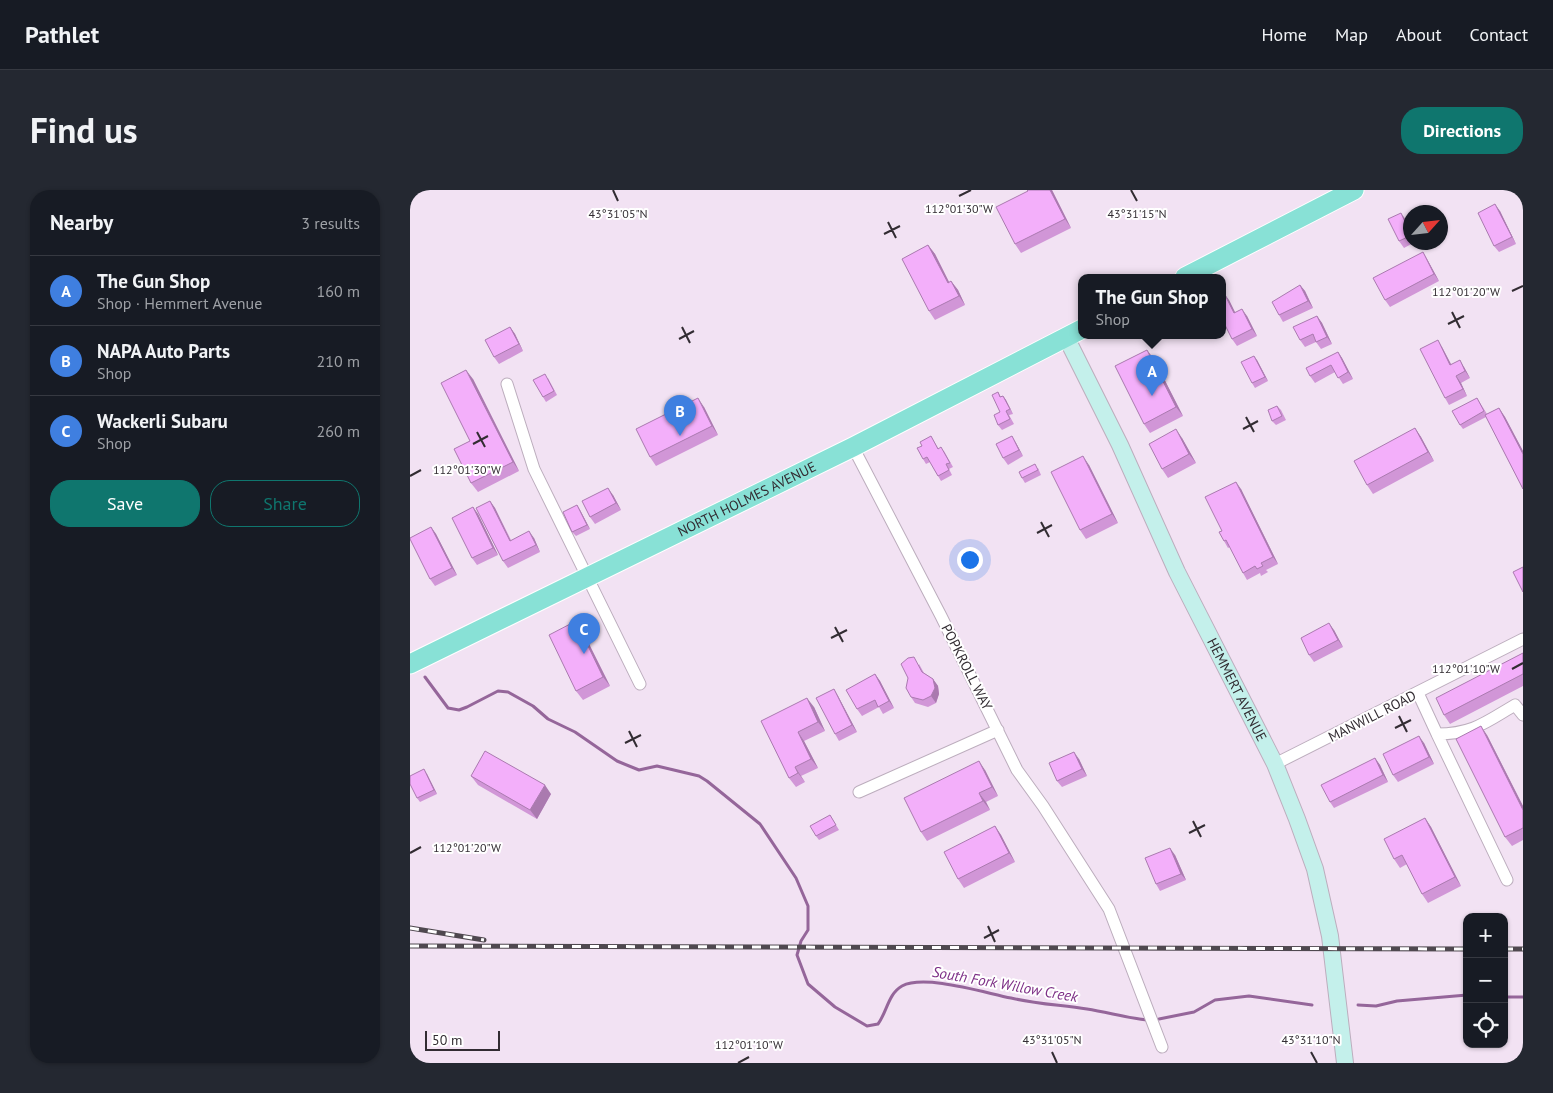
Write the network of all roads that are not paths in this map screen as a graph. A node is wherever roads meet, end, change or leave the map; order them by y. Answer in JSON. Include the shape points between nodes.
{"nodes":[{"id":1,"x":1354,"y":190,"type":"edge"},
{"id":2,"x":1191,"y":274,"type":"edge"},
{"id":3,"x":1074,"y":333,"type":"edge"},
{"id":4,"x":507,"y":384,"type":"dead end"},
{"id":5,"x":853,"y":447,"type":"junction"},
{"id":6,"x":587,"y":577,"type":"junction"},
{"id":7,"x":1523,"y":639,"type":"edge"},
{"id":8,"x":410,"y":664,"type":"edge"},
{"id":9,"x":640,"y":684,"type":"dead end"},
{"id":10,"x":1418,"y":693,"type":"junction"},
{"id":11,"x":1523,"y":714,"type":"edge"},
{"id":12,"x":998,"y":730,"type":"junction"},
{"id":13,"x":1437,"y":734,"type":"junction"},
{"id":14,"x":1275,"y":764,"type":"junction"},
{"id":15,"x":859,"y":792,"type":"dead end"},
{"id":16,"x":1507,"y":880,"type":"dead end"},
{"id":17,"x":1162,"y":1046,"type":"dead end"},
{"id":18,"x":1345,"y":1063,"type":"edge"}],
"edges":[{"from":1,"to":2,"type":"main road"},
{"from":3,"to":5,"type":"main road","name":"NORTH HOLMES AVENUE"},
{"from":3,"to":14,"type":"street","name":"HEMMERT AVENUE","via":[[1177,572]]},
{"from":4,"to":6,"type":"street","via":[[534,469]]},
{"from":5,"to":6,"type":"main road","name":"NORTH HOLMES AVENUE"},
{"from":5,"to":12,"type":"street","name":"POPKROLL WAY"},
{"from":6,"to":8,"type":"main road","name":"NORTH HOLMES AVENUE"},
{"from":6,"to":9,"type":"street"},
{"from":7,"to":10,"type":"street","name":"MANWILL ROAD"},
{"from":10,"to":13,"type":"street"},
{"from":10,"to":14,"type":"street","name":"MANWILL ROAD"},
{"from":11,"to":13,"type":"street","via":[[1516,705],[1477,728],[1458,734]]},
{"from":12,"to":15,"type":"street"},
{"from":12,"to":17,"type":"street","name":"POPKROLL WAY","via":[[1018,770],[1109,909]]},
{"from":13,"to":16,"type":"street"},
{"from":14,"to":18,"type":"street","name":"HEMMERT AVENUE","via":[[1313,862],[1322,899],[1330,936]]}]}
